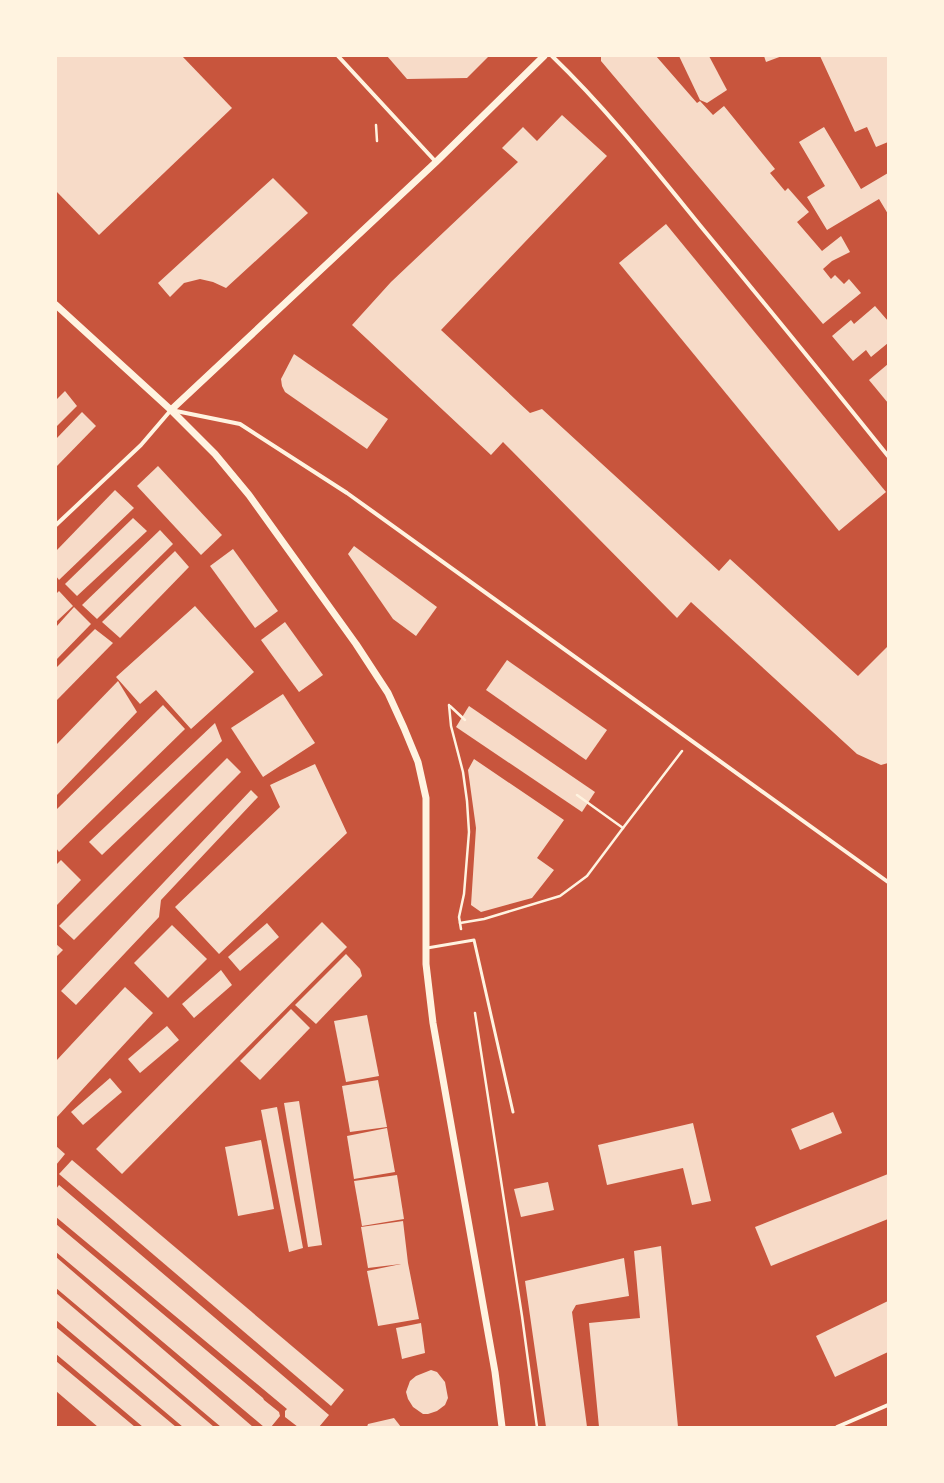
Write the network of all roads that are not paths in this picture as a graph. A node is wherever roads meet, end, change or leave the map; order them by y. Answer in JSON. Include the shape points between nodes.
{"nodes":[{"id":1,"x":338,"y":56,"type":"edge"},
{"id":2,"x":544,"y":56,"type":"edge"},
{"id":3,"x":552,"y":56,"type":"edge"},
{"id":4,"x":436,"y":162,"type":"junction"},
{"id":5,"x":56,"y":306,"type":"edge"},
{"id":6,"x":171,"y":410,"type":"junction"},
{"id":7,"x":888,"y":456,"type":"edge"},
{"id":8,"x":56,"y":525,"type":"edge"},
{"id":9,"x":888,"y":882,"type":"edge"},
{"id":10,"x":426,"y":948,"type":"junction"},
{"id":11,"x":513,"y":1112,"type":"dead end"},
{"id":12,"x":888,"y":1406,"type":"edge"},
{"id":13,"x":502,"y":1427,"type":"edge"},
{"id":14,"x":837,"y":1427,"type":"edge"}],
"edges":[{"from":1,"to":4,"type":"street"},
{"from":2,"to":4,"type":"street"},
{"from":3,"to":7,"type":"street","via":[[646,159]]},
{"from":4,"to":6,"type":"street"},
{"from":5,"to":6,"type":"street"},
{"from":6,"to":8,"type":"street","via":[[141,445]]},
{"from":6,"to":9,"type":"street","via":[[240,424],[347,493]]},
{"from":6,"to":10,"type":"street","via":[[215,454],[249,495],[356,644],[388,693],[401,720],[418,762],[426,798]]},
{"from":10,"to":11,"type":"lane","via":[[474,940]]},
{"from":10,"to":13,"type":"street","via":[[433,1023],[495,1372]]},
{"from":12,"to":14,"type":"street"}]}
